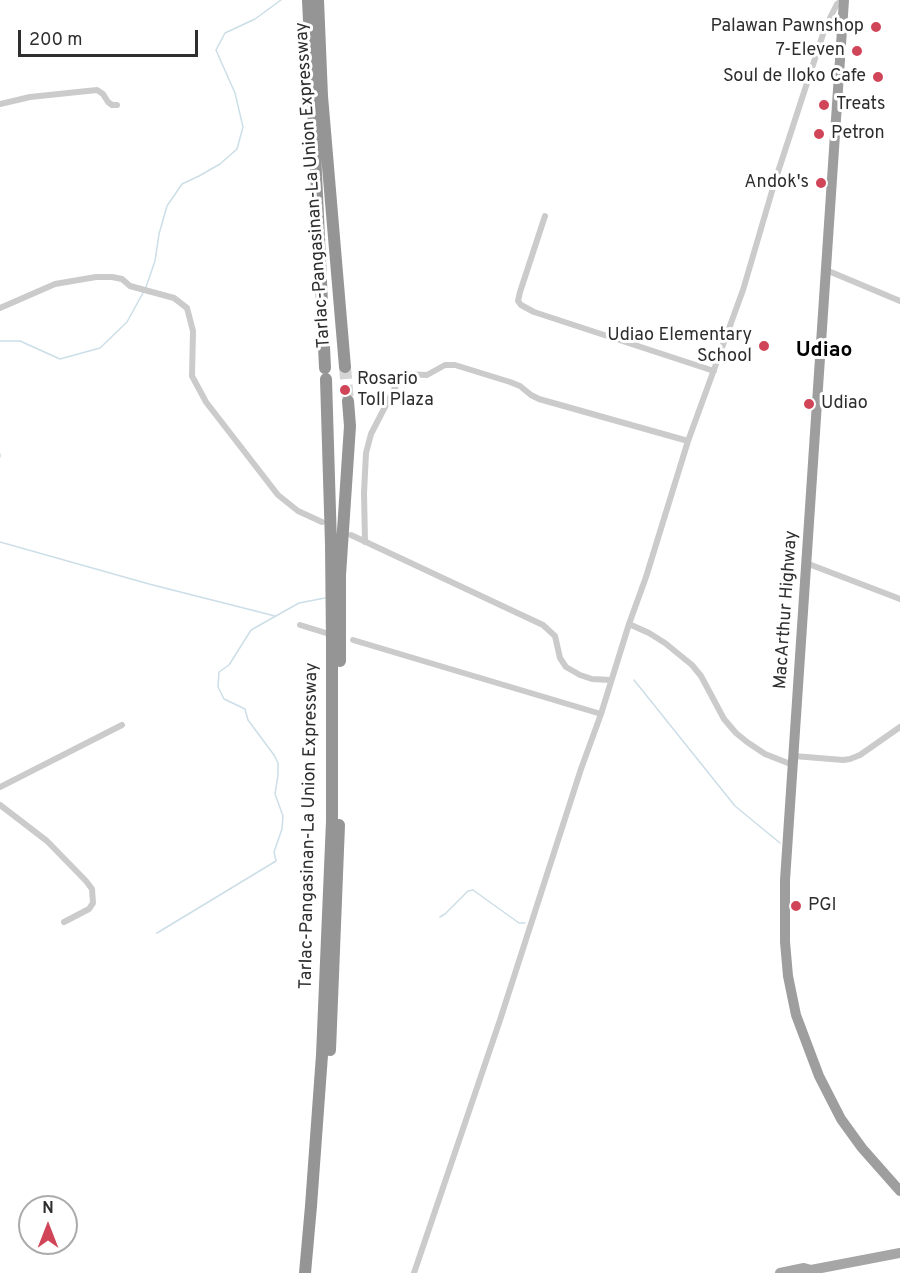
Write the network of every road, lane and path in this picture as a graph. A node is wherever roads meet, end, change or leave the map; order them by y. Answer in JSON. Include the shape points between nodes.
{"nodes":[{"id":1,"x":843,"y":0,"type":"edge"},
{"id":2,"x":314,"y":5,"type":"edge"},
{"id":3,"x":0,"y":104,"type":"edge"},
{"id":4,"x":117,"y":105,"type":"dead end"},
{"id":5,"x":545,"y":216,"type":"dead end"},
{"id":6,"x":826,"y":270,"type":"junction"},
{"id":7,"x":900,"y":301,"type":"edge"},
{"id":8,"x":0,"y":308,"type":"edge"},
{"id":9,"x":345,"y":367,"type":"tunnel mouth"},
{"id":10,"x":714,"y":371,"type":"junction"},
{"id":11,"x":348,"y":401,"type":"tunnel mouth"},
{"id":12,"x":688,"y":441,"type":"junction"},
{"id":13,"x":322,"y":522,"type":"dead end"},
{"id":14,"x":351,"y":535,"type":"dead end"},
{"id":15,"x":365,"y":542,"type":"junction"},
{"id":16,"x":806,"y":563,"type":"junction"},
{"id":17,"x":900,"y":599,"type":"edge"},
{"id":18,"x":629,"y":624,"type":"junction"},
{"id":19,"x":300,"y":625,"type":"dead end"},
{"id":20,"x":326,"y":633,"type":"dead end"},
{"id":21,"x":353,"y":640,"type":"dead end"},
{"id":22,"x":610,"y":680,"type":"junction"},
{"id":23,"x":601,"y":714,"type":"junction"},
{"id":24,"x":122,"y":724,"type":"dead end"},
{"id":25,"x":900,"y":727,"type":"edge"},
{"id":26,"x":793,"y":760,"type":"junction"},
{"id":27,"x":0,"y":787,"type":"edge"},
{"id":28,"x":0,"y":805,"type":"edge"},
{"id":29,"x":63,"y":922,"type":"dead end"},
{"id":30,"x":900,"y":1191,"type":"edge"},
{"id":31,"x":900,"y":1253,"type":"edge"},
{"id":32,"x":809,"y":1271,"type":"edge"},
{"id":33,"x":305,"y":1273,"type":"edge"},
{"id":34,"x":313,"y":1273,"type":"edge"},
{"id":35,"x":414,"y":1273,"type":"edge"},
{"id":36,"x":780,"y":1273,"type":"edge"}],
"edges":[{"from":1,"to":6,"type":"highway","name":"MacArthur Highway"},
{"from":1,"to":10,"type":"street","via":[[825,28],[744,290]]},
{"from":2,"to":9,"type":"highway","name":"Tarlac-Pangasinan-La Union Expressway"},
{"from":2,"to":33,"type":"highway","name":"Tarlac-Pangasinan-La Union Expressway","via":[[331,544],[332,821],[322,1056]]},
{"from":3,"to":4,"type":"street","via":[[98,90],[108,102]]},
{"from":5,"to":10,"type":"street","via":[[520,292],[521,305]]},
{"from":6,"to":7,"type":"street"},
{"from":6,"to":16,"type":"highway","name":"MacArthur Highway"},
{"from":8,"to":13,"type":"street","via":[[55,284],[96,277],[122,279],[130,286],[174,298],[188,308],[193,331],[192,376],[207,402],[278,495],[298,511]]},
{"from":10,"to":12,"type":"street"},
{"from":11,"to":34,"type":"highway","name":"Tarlac-Pangasinan-La Union Expressway","via":[[350,426],[340,575],[339,857],[330,1054]]},
{"from":12,"to":15,"type":"street","via":[[539,399],[520,386],[455,365],[445,365],[427,375],[402,374],[368,447]]},
{"from":12,"to":18,"type":"street"},
{"from":14,"to":15,"type":"street"},
{"from":15,"to":22,"type":"street","via":[[543,626],[555,636],[566,667],[586,677]]},
{"from":16,"to":17,"type":"street"},
{"from":16,"to":26,"type":"highway","name":"MacArthur Highway"},
{"from":18,"to":22,"type":"street"},
{"from":18,"to":26,"type":"street","via":[[665,643],[692,665],[724,718],[742,737],[765,754]]},
{"from":19,"to":20,"type":"street"},
{"from":21,"to":23,"type":"street"},
{"from":22,"to":23,"type":"street"},
{"from":23,"to":35,"type":"street"},
{"from":24,"to":27,"type":"street"},
{"from":25,"to":26,"type":"street","via":[[850,759]]},
{"from":26,"to":30,"type":"highway","name":"MacArthur Highway","via":[[784,908],[788,976],[796,1015],[815,1068],[841,1119]]},
{"from":28,"to":29,"type":"street","via":[[46,841],[92,889],[93,903],[89,909]]},
{"from":31,"to":32,"type":"main road"},
{"from":32,"to":36,"type":"main road","via":[[804,1268]]}]}
